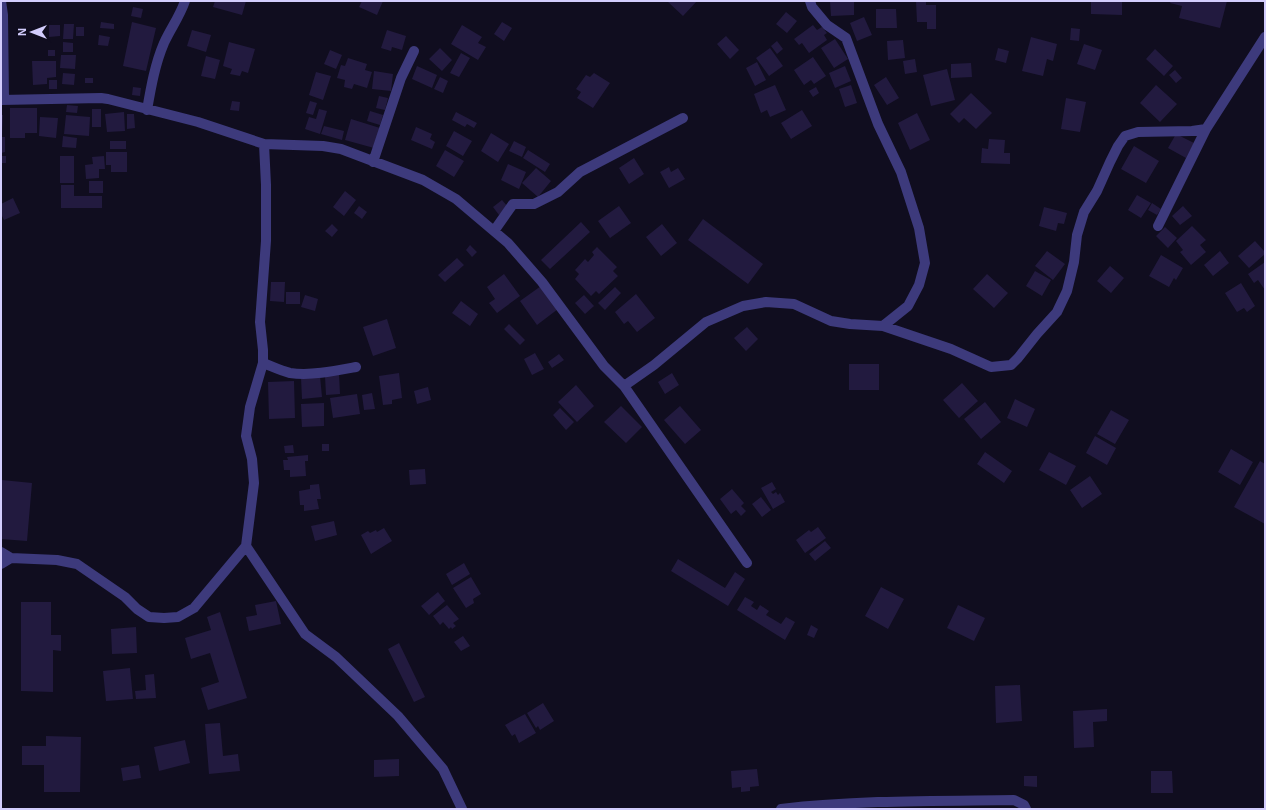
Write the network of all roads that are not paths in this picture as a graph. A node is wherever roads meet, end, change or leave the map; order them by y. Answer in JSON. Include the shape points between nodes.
{"nodes":[{"id":1,"x":2,"y":1,"type":"edge"},
{"id":2,"x":185,"y":1,"type":"edge"},
{"id":3,"x":810,"y":1,"type":"edge"},
{"id":4,"x":1265,"y":37,"type":"edge"},
{"id":5,"x":414,"y":51,"type":"dead end"},
{"id":6,"x":2,"y":100,"type":"edge"},
{"id":7,"x":147,"y":110,"type":"junction"},
{"id":8,"x":683,"y":118,"type":"dead end"},
{"id":9,"x":1206,"y":129,"type":"junction"},
{"id":10,"x":264,"y":144,"type":"junction"},
{"id":11,"x":373,"y":162,"type":"junction"},
{"id":12,"x":1158,"y":226,"type":"dead end"},
{"id":13,"x":494,"y":231,"type":"junction"},
{"id":14,"x":883,"y":326,"type":"junction"},
{"id":15,"x":263,"y":364,"type":"junction"},
{"id":16,"x":356,"y":367,"type":"dead end"},
{"id":17,"x":624,"y":386,"type":"junction"},
{"id":18,"x":246,"y":546,"type":"junction"},
{"id":19,"x":1,"y":552,"type":"edge"},
{"id":20,"x":11,"y":558,"type":"junction"},
{"id":21,"x":747,"y":563,"type":"dead end"},
{"id":22,"x":1,"y":564,"type":"edge"},
{"id":23,"x":897,"y":805,"type":"edge"},
{"id":24,"x":960,"y":805,"type":"edge"},
{"id":25,"x":462,"y":809,"type":"edge"},
{"id":26,"x":781,"y":809,"type":"edge"},
{"id":27,"x":1026,"y":809,"type":"edge"}],
"edges":[{"from":1,"to":6,"type":"street"},
{"from":2,"to":7,"type":"street","via":[[160,54]]},
{"from":3,"to":14,"type":"street","via":[[827,25],[846,38],[878,124],[901,172],[919,228],[925,263],[919,285],[908,306]]},
{"from":4,"to":9,"type":"street"},
{"from":5,"to":11,"type":"street","via":[[401,78]]},
{"from":6,"to":7,"type":"street","via":[[101,98]]},
{"from":7,"to":10,"type":"street","via":[[198,122]]},
{"from":8,"to":13,"type":"street","via":[[580,172],[558,192],[534,204],[513,204]]},
{"from":9,"to":12,"type":"street"},
{"from":9,"to":14,"type":"street","via":[[1138,132],[1125,136],[1084,212],[1077,235],[1067,291],[1058,312],[1010,365],[991,367],[951,349]]},
{"from":10,"to":11,"type":"street","via":[[333,147]]},
{"from":10,"to":15,"type":"street","via":[[266,241],[260,322]]},
{"from":11,"to":13,"type":"street","via":[[423,180],[456,199]]},
{"from":13,"to":17,"type":"street","via":[[542,282],[604,366]]},
{"from":14,"to":17,"type":"street","via":[[831,321],[794,304],[766,302],[743,306],[706,322]]},
{"from":15,"to":16,"type":"street","via":[[289,373],[305,374]]},
{"from":15,"to":18,"type":"street","via":[[250,407],[246,436],[252,458],[254,483]]},
{"from":17,"to":21,"type":"street"},
{"from":18,"to":20,"type":"street","via":[[194,608],[178,617],[164,618],[149,617],[77,564],[57,560]]},
{"from":18,"to":25,"type":"street","via":[[305,634],[336,656],[398,716],[442,769]]},
{"from":19,"to":20,"type":"street"},
{"from":20,"to":22,"type":"street"},
{"from":23,"to":24,"type":"street"},
{"from":23,"to":26,"type":"street","via":[[805,806]]},
{"from":24,"to":27,"type":"street","via":[[1014,800]]}]}
